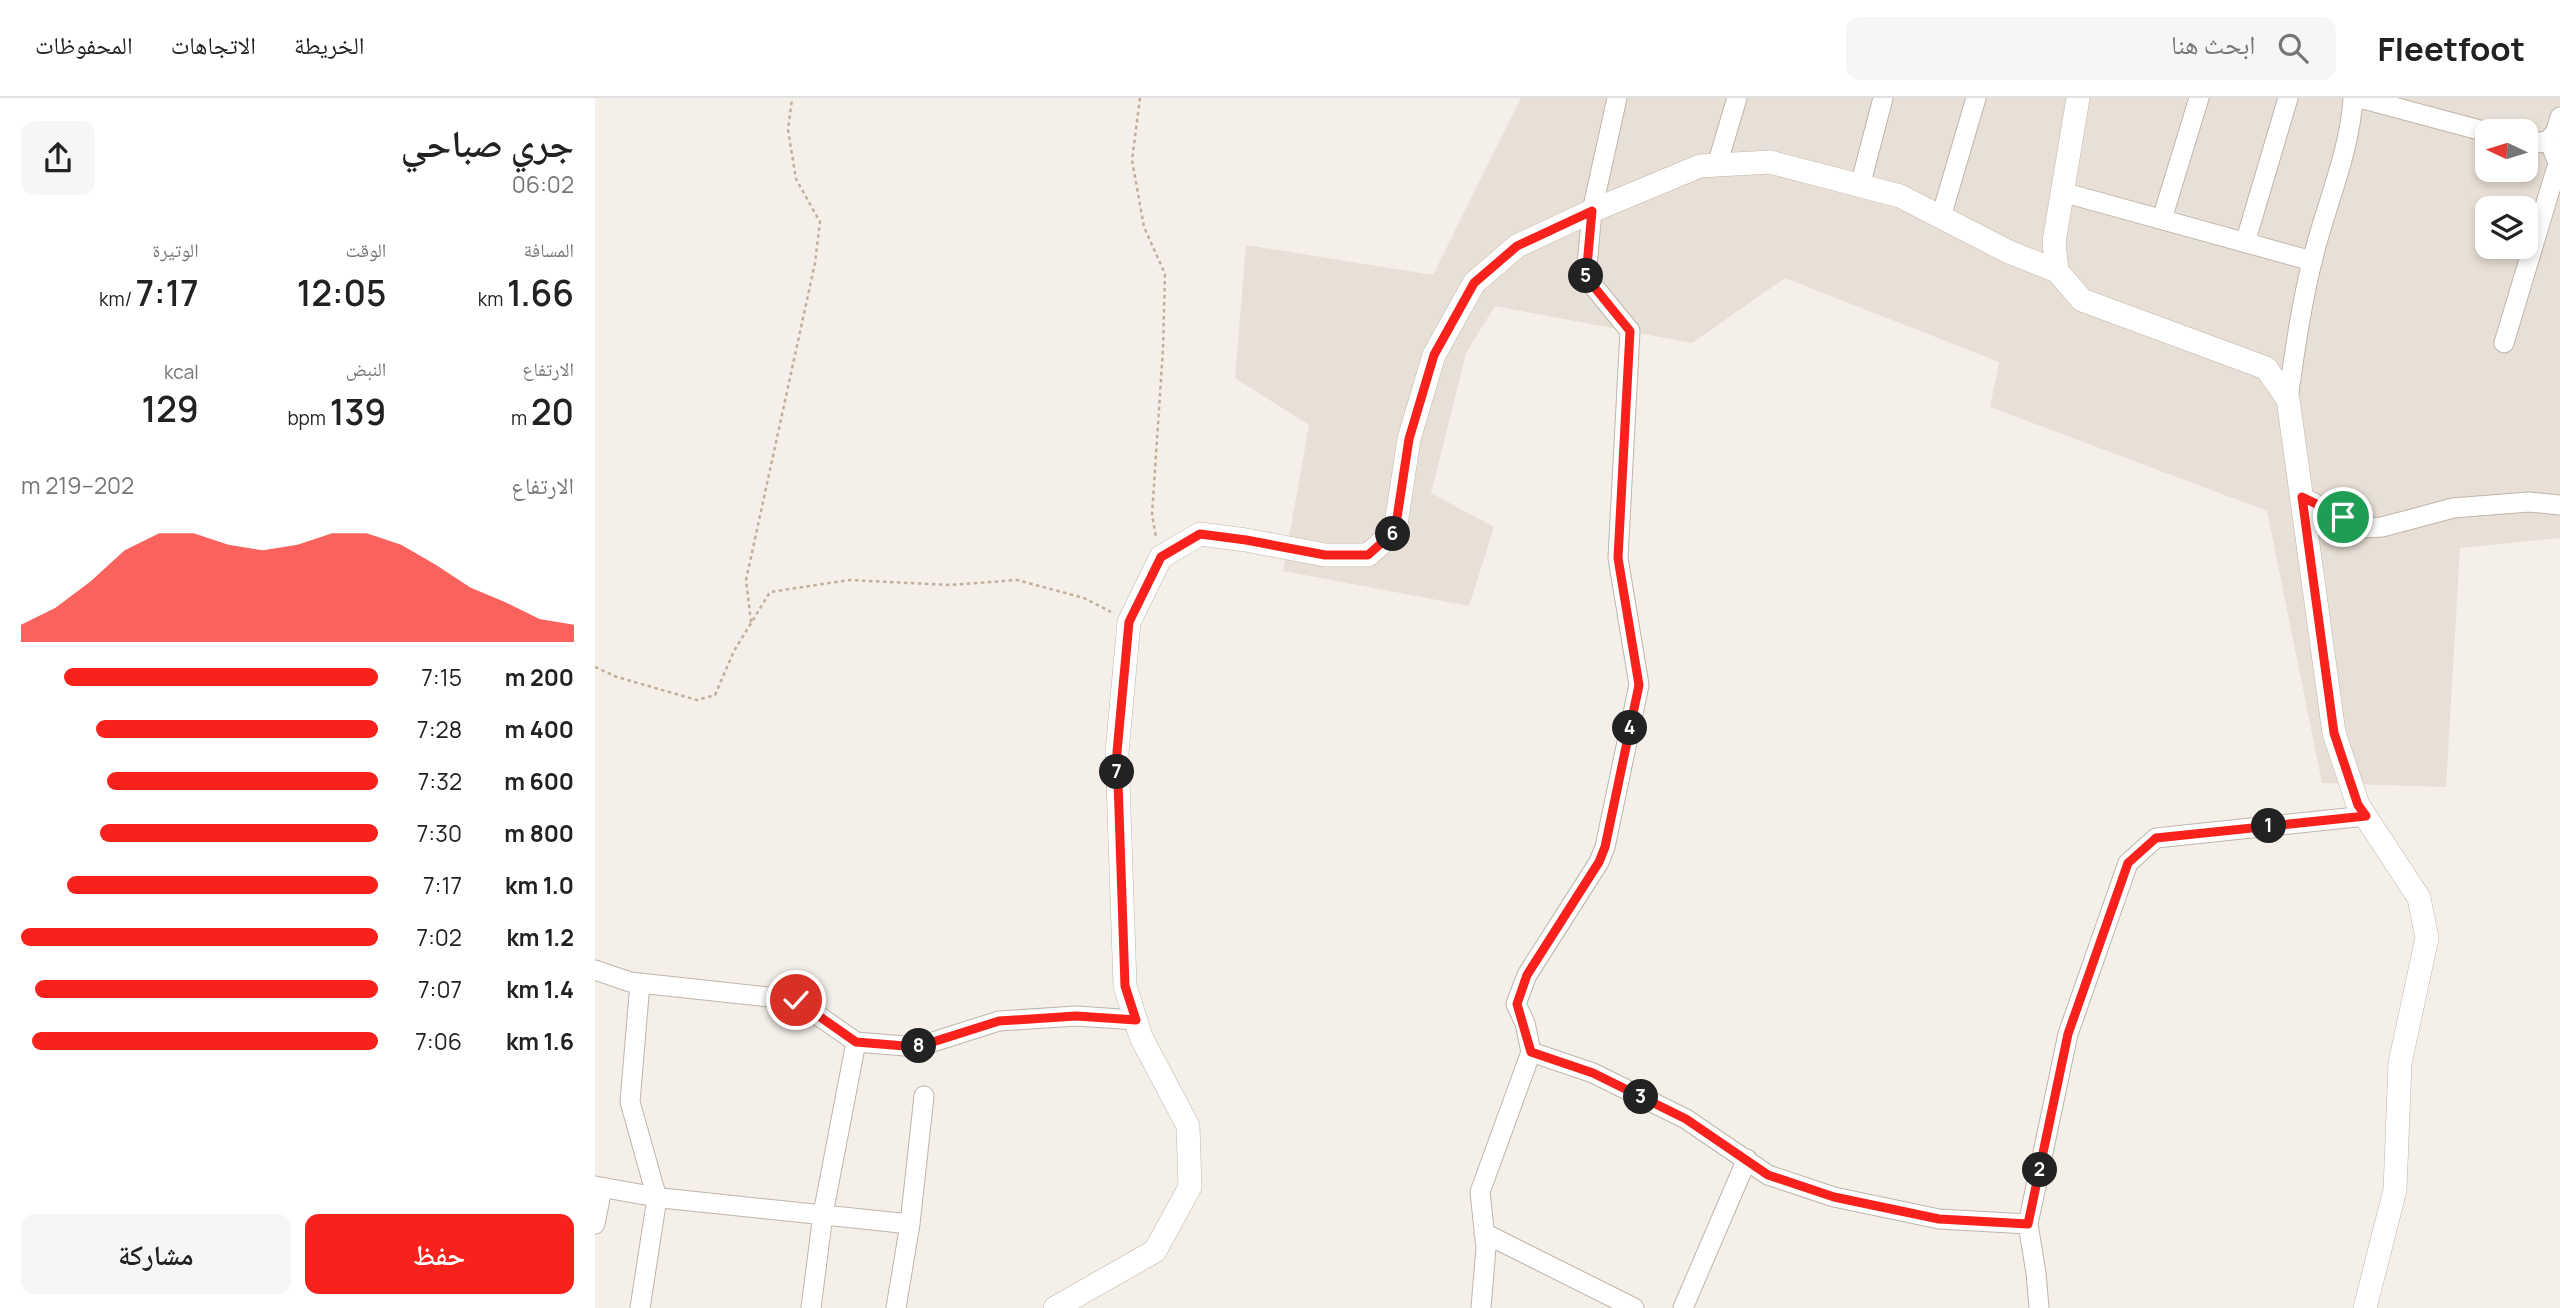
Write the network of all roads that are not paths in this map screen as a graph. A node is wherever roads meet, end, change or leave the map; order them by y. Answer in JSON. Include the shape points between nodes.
{"nodes":[{"id":1,"x":1617,"y":98,"type":"edge"},
{"id":2,"x":1737,"y":98,"type":"edge"},
{"id":3,"x":1883,"y":98,"type":"edge"},
{"id":4,"x":1976,"y":98,"type":"edge"},
{"id":5,"x":2078,"y":98,"type":"edge"},
{"id":6,"x":2199,"y":98,"type":"edge"},
{"id":7,"x":2288,"y":98,"type":"edge"},
{"id":8,"x":2353,"y":98,"type":"edge"},
{"id":9,"x":2360,"y":98,"type":"edge"},
{"id":10,"x":2560,"y":117,"type":"edge"},
{"id":11,"x":2475,"y":129,"type":"edge"},
{"id":12,"x":2549,"y":140,"type":"junction"},
{"id":13,"x":2538,"y":143,"type":"edge"},
{"id":14,"x":1717,"y":165,"type":"junction"},
{"id":15,"x":1860,"y":186,"type":"junction"},
{"id":16,"x":2062,"y":192,"type":"junction"},
{"id":17,"x":1592,"y":211,"type":"junction"},
{"id":18,"x":1941,"y":217,"type":"junction"},
{"id":19,"x":2162,"y":219,"type":"junction"},
{"id":20,"x":2245,"y":243,"type":"junction"},
{"id":21,"x":2312,"y":261,"type":"junction"},
{"id":22,"x":2057,"y":271,"type":"junction"},
{"id":23,"x":2504,"y":343,"type":"dead end"},
{"id":24,"x":2288,"y":399,"type":"junction"},
{"id":25,"x":2302,"y":497,"type":"junction"},
{"id":26,"x":2560,"y":505,"type":"edge"},
{"id":27,"x":2366,"y":816,"type":"junction"},
{"id":28,"x":595,"y":970,"type":"edge"},
{"id":29,"x":640,"y":983,"type":"junction"},
{"id":30,"x":1136,"y":1020,"type":"junction"},
{"id":31,"x":856,"y":1042,"type":"junction"},
{"id":32,"x":1531,"y":1052,"type":"junction"},
{"id":33,"x":924,"y":1096,"type":"dead end"},
{"id":34,"x":1747,"y":1159,"type":"junction"},
{"id":35,"x":599,"y":1187,"type":"edge"},
{"id":36,"x":657,"y":1198,"type":"junction"},
{"id":37,"x":823,"y":1214,"type":"junction"},
{"id":38,"x":595,"y":1224,"type":"edge"},
{"id":39,"x":910,"y":1224,"type":"junction"},
{"id":40,"x":2028,"y":1224,"type":"junction"},
{"id":41,"x":1484,"y":1233,"type":"junction"},
{"id":42,"x":640,"y":1308,"type":"edge"},
{"id":43,"x":811,"y":1308,"type":"edge"},
{"id":44,"x":896,"y":1308,"type":"edge"},
{"id":45,"x":1055,"y":1308,"type":"edge"},
{"id":46,"x":1481,"y":1308,"type":"edge"},
{"id":47,"x":1634,"y":1308,"type":"edge"},
{"id":48,"x":1683,"y":1308,"type":"edge"},
{"id":49,"x":2039,"y":1308,"type":"edge"},
{"id":50,"x":2365,"y":1308,"type":"edge"}],
"edges":[{"from":1,"to":17,"type":"street"},
{"from":2,"to":14,"type":"street"},
{"from":3,"to":15,"type":"street"},
{"from":4,"to":18,"type":"street"},
{"from":5,"to":16,"type":"street"},
{"from":6,"to":19,"type":"street"},
{"from":7,"to":20,"type":"street"},
{"from":8,"to":21,"type":"street","via":[[2351,123]]},
{"from":9,"to":11,"type":"street"},
{"from":10,"to":12,"type":"street"},
{"from":12,"to":13,"type":"street"},
{"from":12,"to":23,"type":"street","via":[[2558,163]]},
{"from":14,"to":15,"type":"street","via":[[1770,162]]},
{"from":14,"to":17,"type":"street","via":[[1700,166]]},
{"from":15,"to":18,"type":"street","via":[[1900,196]]},
{"from":16,"to":19,"type":"street"},
{"from":16,"to":22,"type":"street","via":[[2053,242]]},
{"from":17,"to":30,"type":"street","via":[[1517,246],[1474,283],[1434,355],[1409,439],[1395,531],[1368,555],[1325,555],[1200,534],[1161,557],[1129,622],[1117,752],[1125,986]]},
{"from":17,"to":32,"type":"street","via":[[1586,277],[1630,331],[1618,558],[1639,685],[1602,855],[1527,975],[1517,1004]]},
{"from":18,"to":22,"type":"street"},
{"from":19,"to":20,"type":"street"},
{"from":20,"to":21,"type":"street"},
{"from":21,"to":24,"type":"street"},
{"from":22,"to":24,"type":"street","via":[[2083,300],[2266,368]]},
{"from":24,"to":25,"type":"street"},
{"from":25,"to":26,"type":"street","via":[[2363,528],[2453,508],[2529,502]]},
{"from":25,"to":27,"type":"street","via":[[2334,733],[2358,805]]},
{"from":27,"to":40,"type":"street","via":[[2156,838],[2128,863],[2068,1034]]},
{"from":27,"to":50,"type":"street","via":[[2419,898],[2427,938],[2400,1063],[2395,1190]]},
{"from":28,"to":29,"type":"street"},
{"from":29,"to":31,"type":"street","via":[[796,1000]]},
{"from":29,"to":36,"type":"street","via":[[630,1102]]},
{"from":30,"to":31,"type":"street","via":[[1076,1016],[999,1021],[917,1047]]},
{"from":30,"to":45,"type":"street","via":[[1188,1126],[1190,1187],[1155,1251]]},
{"from":31,"to":37,"type":"street"},
{"from":32,"to":34,"type":"street","via":[[1593,1073],[1686,1119]]},
{"from":32,"to":41,"type":"street","via":[[1480,1192]]},
{"from":33,"to":39,"type":"street"},
{"from":34,"to":40,"type":"street","via":[[1768,1175],[1834,1197],[1939,1219]]},
{"from":34,"to":48,"type":"street"},
{"from":35,"to":36,"type":"street"},
{"from":35,"to":38,"type":"street"},
{"from":36,"to":37,"type":"street"},
{"from":36,"to":42,"type":"street"},
{"from":37,"to":39,"type":"street"},
{"from":37,"to":43,"type":"street"},
{"from":39,"to":44,"type":"street"},
{"from":40,"to":49,"type":"street"},
{"from":41,"to":46,"type":"street"},
{"from":41,"to":47,"type":"street"}]}
